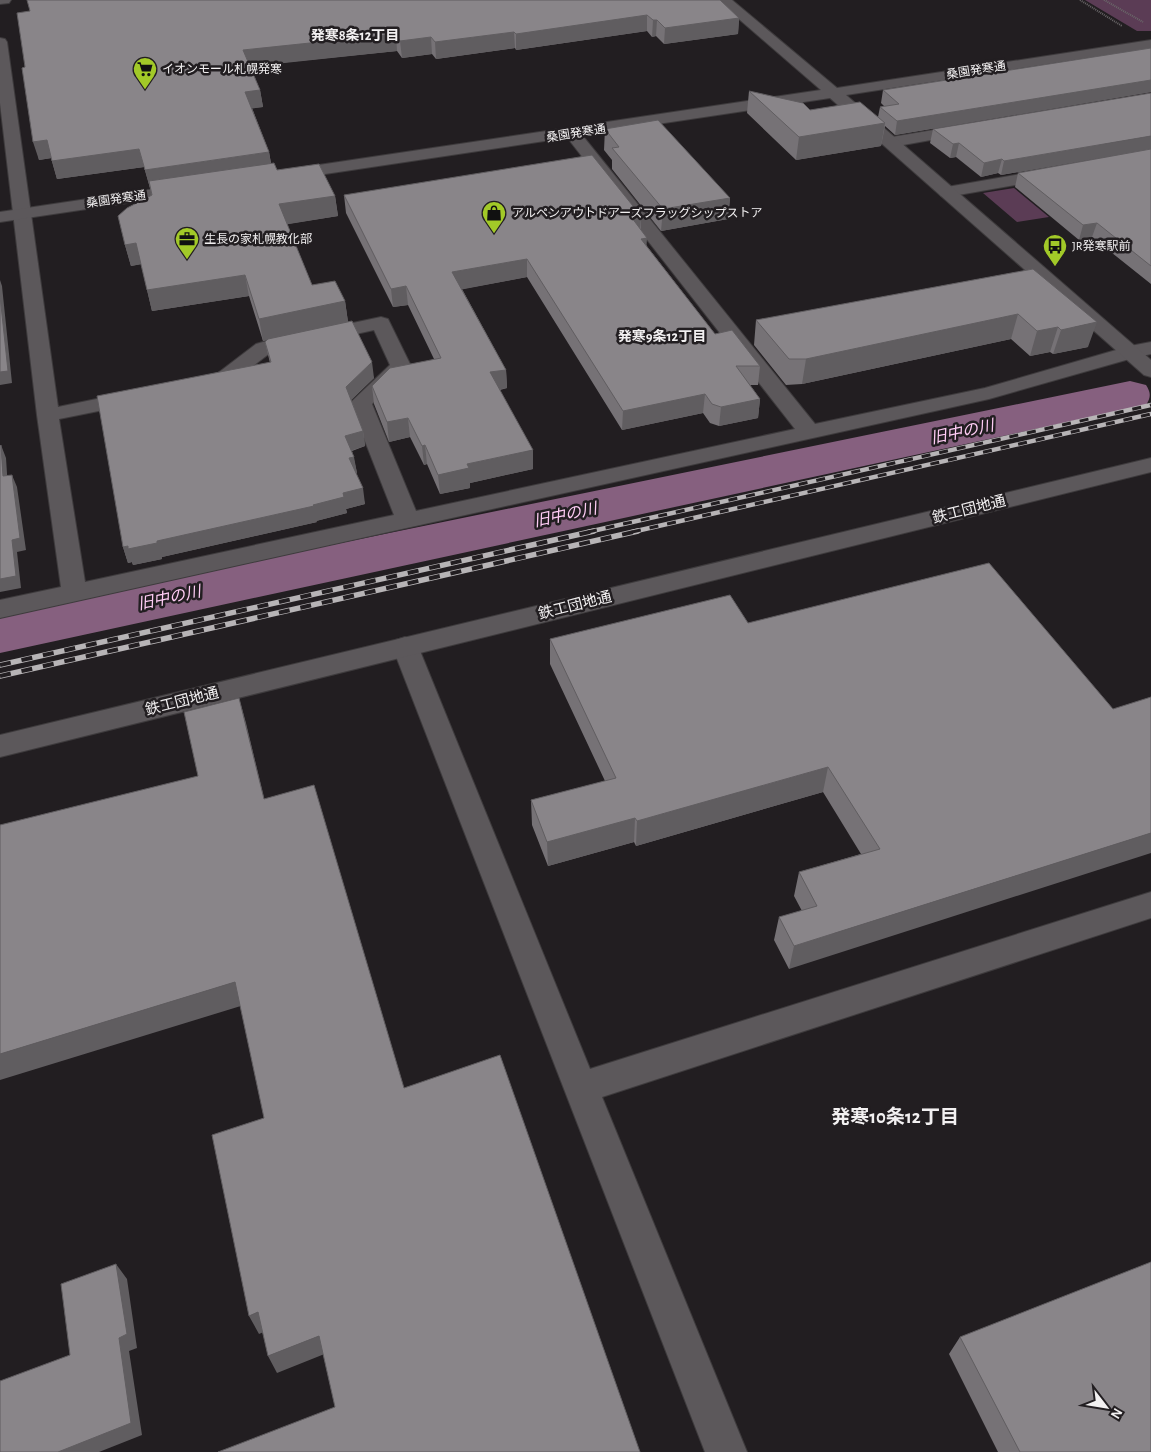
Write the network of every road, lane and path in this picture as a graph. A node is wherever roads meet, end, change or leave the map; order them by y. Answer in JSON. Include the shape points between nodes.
{"nodes":[{"id":1,"x":0,"y":0,"type":"edge"},
{"id":2,"x":4,"y":0,"type":"edge"},
{"id":3,"x":724,"y":0,"type":"edge"},
{"id":4,"x":1080,"y":0,"type":"edge"},
{"id":5,"x":1104,"y":0,"type":"edge"},
{"id":6,"x":1146,"y":22,"type":"dead end"},
{"id":7,"x":1128,"y":30,"type":"dead end"},
{"id":8,"x":0,"y":42,"type":"edge"},
{"id":9,"x":1150,"y":45,"type":"edge"},
{"id":10,"x":833,"y":92,"type":"junction"},
{"id":11,"x":989,"y":126,"type":"edge"},
{"id":12,"x":572,"y":133,"type":"junction"},
{"id":13,"x":892,"y":142,"type":"junction"},
{"id":14,"x":1066,"y":171,"type":"edge"},
{"id":15,"x":271,"y":177,"type":"edge"},
{"id":16,"x":204,"y":187,"type":"edge"},
{"id":17,"x":947,"y":192,"type":"junction"},
{"id":18,"x":24,"y":214,"type":"junction"},
{"id":19,"x":0,"y":217,"type":"edge"},
{"id":20,"x":1140,"y":350,"type":"edge"},
{"id":21,"x":1151,"y":371,"type":"edge"},
{"id":22,"x":178,"y":388,"type":"edge"},
{"id":23,"x":150,"y":394,"type":"edge"},
{"id":24,"x":48,"y":415,"type":"junction"},
{"id":25,"x":810,"y":433,"type":"junction"},
{"id":26,"x":1151,"y":465,"type":"edge"},
{"id":27,"x":408,"y":520,"type":"junction"},
{"id":28,"x":74,"y":593,"type":"junction"},
{"id":29,"x":0,"y":609,"type":"edge"},
{"id":30,"x":405,"y":646,"type":"junction"},
{"id":31,"x":0,"y":746,"type":"edge"},
{"id":32,"x":1151,"y":905,"type":"edge"},
{"id":33,"x":581,"y":1088,"type":"junction"},
{"id":34,"x":726,"y":1452,"type":"edge"}],
"edges":[{"from":1,"to":2,"type":"street"},
{"from":3,"to":10,"type":"street"},
{"from":4,"to":7,"type":"path"},
{"from":5,"to":6,"type":"path"},
{"from":8,"to":18,"type":"street"},
{"from":9,"to":10,"type":"street","name":"桑園発寒通"},
{"from":10,"to":12,"type":"street","name":"桑園発寒通"},
{"from":10,"to":13,"type":"street"},
{"from":11,"to":13,"type":"street"},
{"from":12,"to":15,"type":"street","name":"桑園発寒通"},
{"from":12,"to":25,"type":"street"},
{"from":13,"to":17,"type":"street"},
{"from":14,"to":17,"type":"street"},
{"from":16,"to":18,"type":"street","name":"桑園発寒通"},
{"from":17,"to":20,"type":"street"},
{"from":18,"to":19,"type":"street","name":"桑園発寒通"},
{"from":18,"to":24,"type":"street"},
{"from":20,"to":21,"type":"street"},
{"from":20,"to":25,"type":"street","via":[[989,393]]},
{"from":22,"to":27,"type":"street","via":[[225,378],[263,348],[381,323],[401,366],[361,403]]},
{"from":23,"to":24,"type":"street"},
{"from":24,"to":28,"type":"street"},
{"from":25,"to":27,"type":"street"},
{"from":26,"to":30,"type":"street","name":"鉄工団地通"},
{"from":27,"to":28,"type":"street"},
{"from":28,"to":29,"type":"street"},
{"from":30,"to":31,"type":"street","name":"鉄工団地通"},
{"from":30,"to":33,"type":"street"},
{"from":32,"to":33,"type":"street"},
{"from":33,"to":34,"type":"street"}]}
